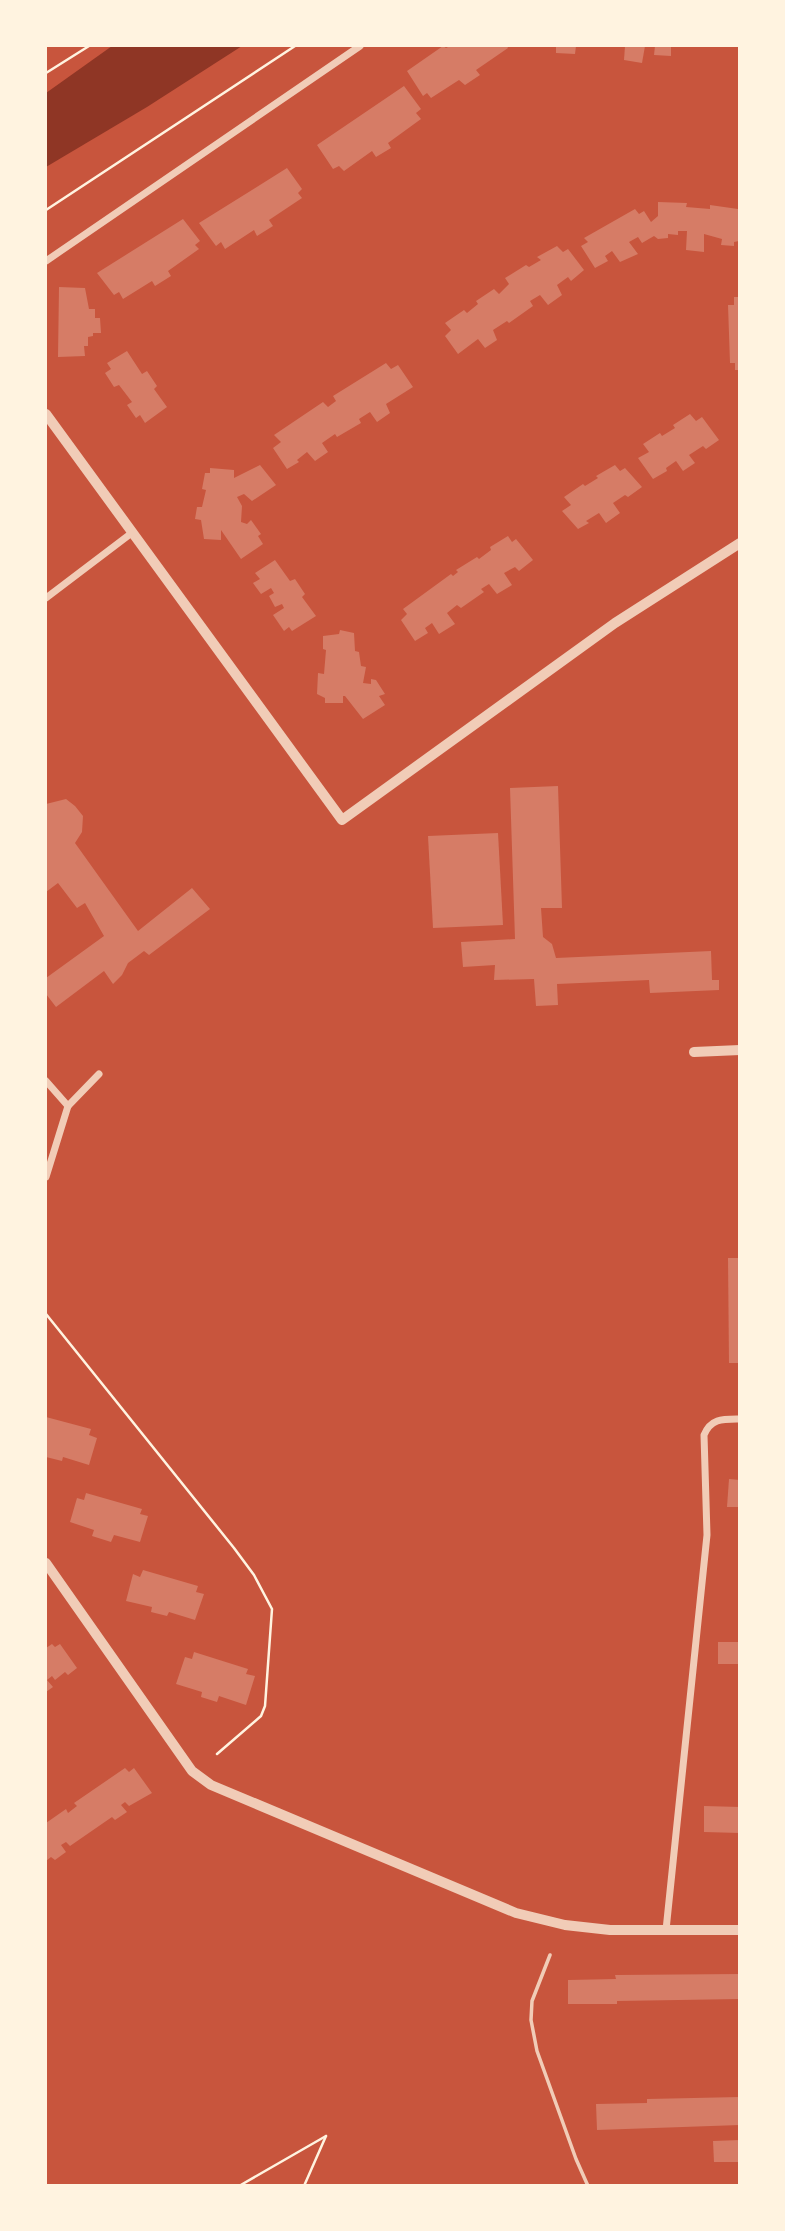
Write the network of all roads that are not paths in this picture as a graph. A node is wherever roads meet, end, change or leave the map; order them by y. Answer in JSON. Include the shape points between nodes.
{"nodes":[{"id":1,"x":360,"y":46,"type":"edge"},
{"id":2,"x":46,"y":261,"type":"edge"},
{"id":3,"x":46,"y":414,"type":"edge"},
{"id":4,"x":133,"y":532,"type":"junction"},
{"id":5,"x":740,"y":543,"type":"edge"},
{"id":6,"x":46,"y":598,"type":"edge"},
{"id":7,"x":740,"y":1050,"type":"edge"},
{"id":8,"x":694,"y":1052,"type":"dead end"},
{"id":9,"x":99,"y":1074,"type":"dead end"},
{"id":10,"x":46,"y":1081,"type":"edge"},
{"id":11,"x":68,"y":1106,"type":"junction"},
{"id":12,"x":46,"y":1177,"type":"edge"},
{"id":13,"x":740,"y":1419,"type":"edge"},
{"id":14,"x":46,"y":1563,"type":"edge"},
{"id":15,"x":666,"y":1930,"type":"junction"},
{"id":16,"x":740,"y":1930,"type":"edge"},
{"id":17,"x":550,"y":1955,"type":"dead end"},
{"id":18,"x":588,"y":2186,"type":"edge"}],
"edges":[{"from":1,"to":2,"type":"street"},
{"from":3,"to":4,"type":"street"},
{"from":4,"to":5,"type":"street","via":[[342,820],[615,623]]},
{"from":4,"to":6,"type":"street"},
{"from":7,"to":8,"type":"street"},
{"from":9,"to":11,"type":"street"},
{"from":10,"to":11,"type":"street"},
{"from":11,"to":12,"type":"street"},
{"from":13,"to":15,"type":"street","via":[[718,1419],[704,1434],[707,1535]]},
{"from":14,"to":15,"type":"street","via":[[192,1771],[211,1785],[516,1913],[587,1928]]},
{"from":15,"to":16,"type":"street"},
{"from":17,"to":18,"type":"lane","via":[[532,2001],[531,2020],[537,2051]]}]}
